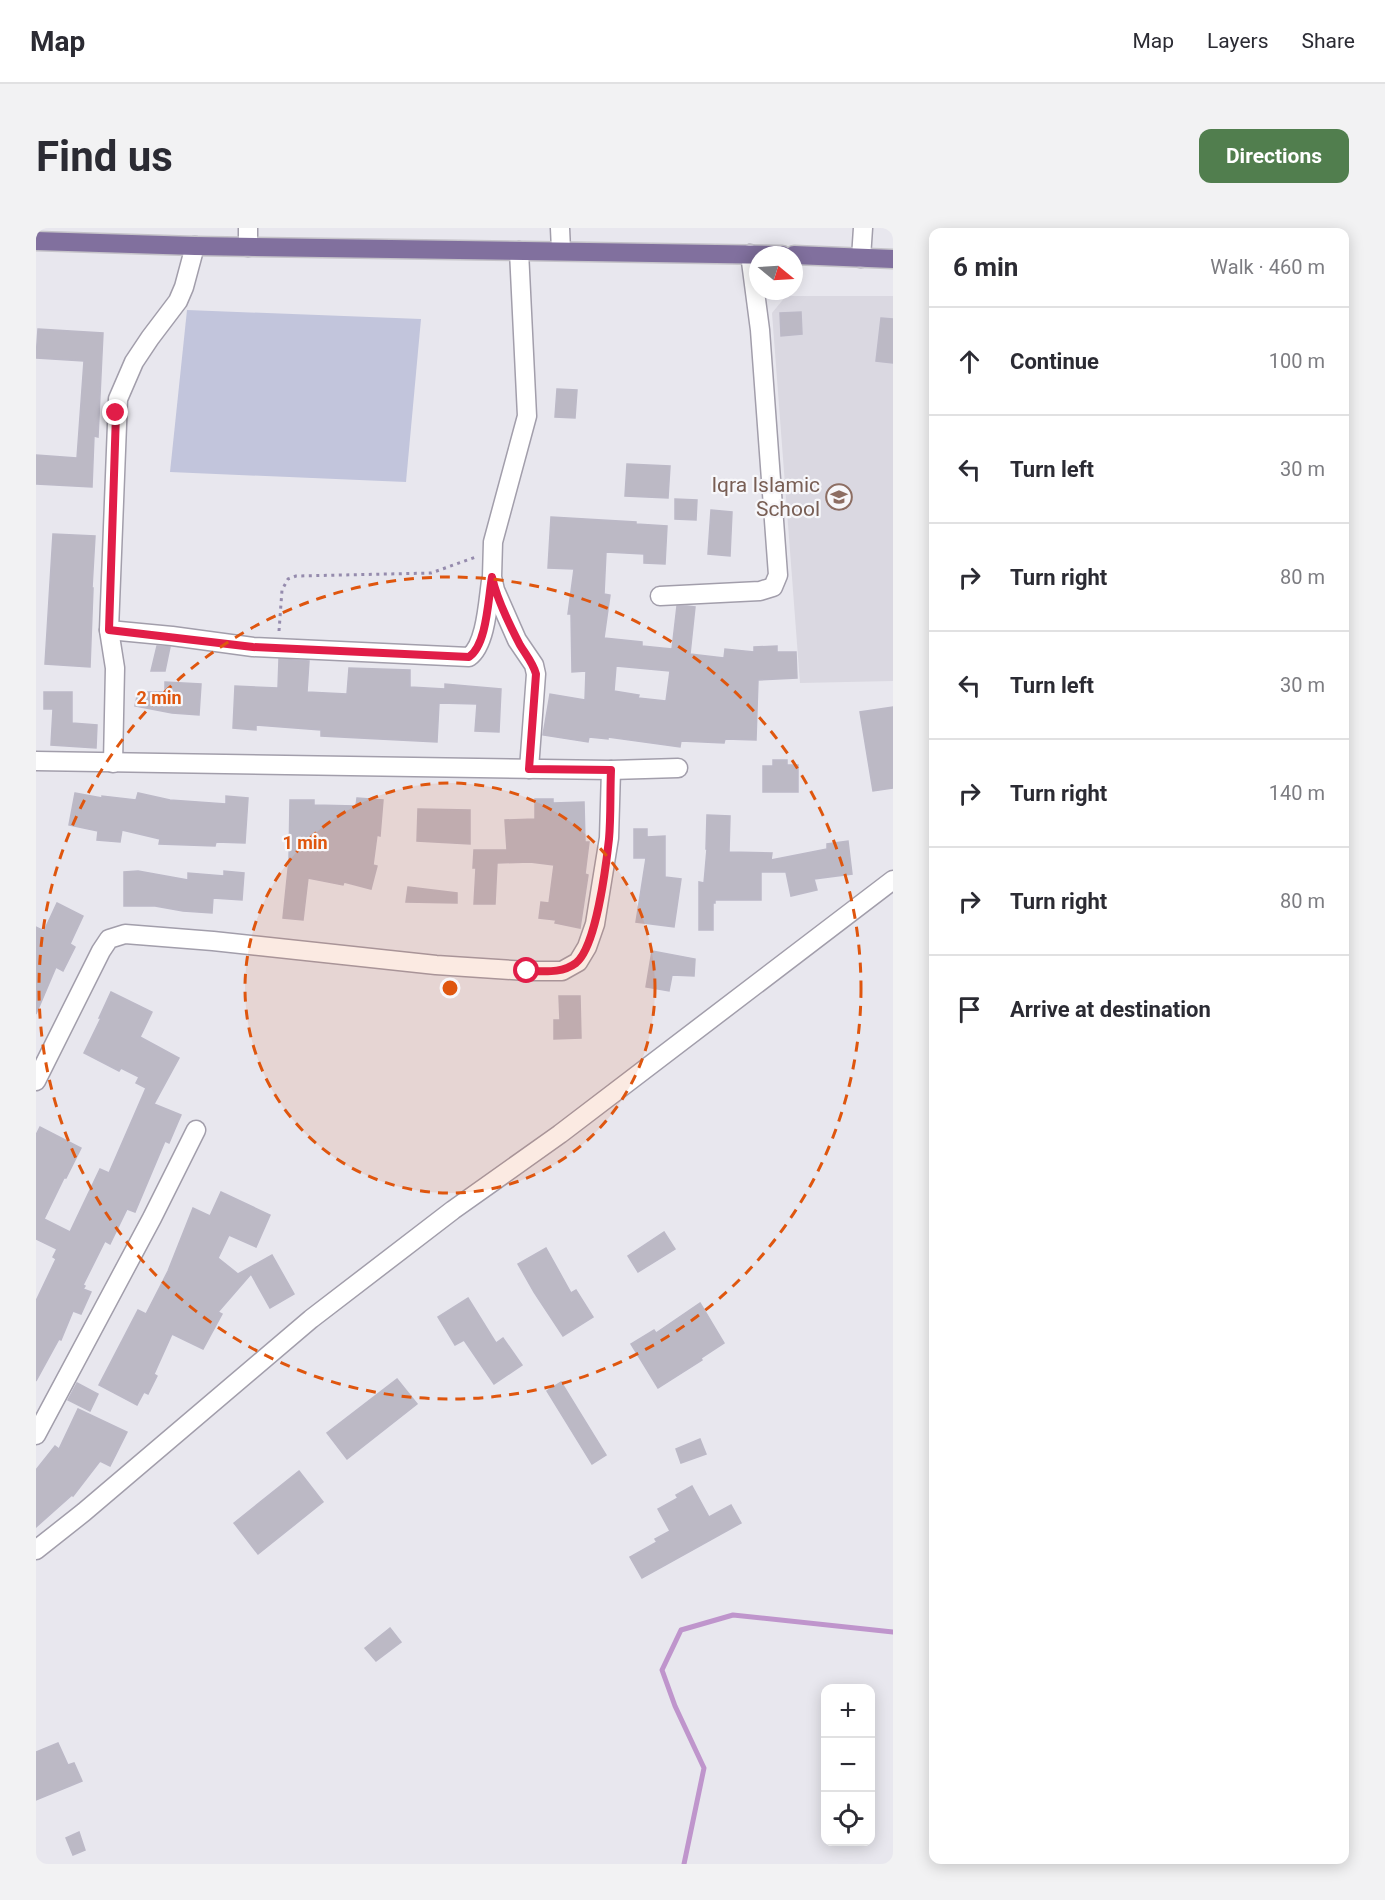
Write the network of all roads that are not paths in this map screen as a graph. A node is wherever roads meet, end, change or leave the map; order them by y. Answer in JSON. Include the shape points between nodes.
{"nodes":[{"id":1,"x":248,"y":228,"type":"edge"},
{"id":2,"x":560,"y":228,"type":"edge"},
{"id":3,"x":863,"y":228,"type":"edge"},
{"id":4,"x":36,"y":241,"type":"edge"},
{"id":5,"x":195,"y":246,"type":"junction"},
{"id":6,"x":248,"y":247,"type":"junction"},
{"id":7,"x":519,"y":250,"type":"junction"},
{"id":8,"x":561,"y":250,"type":"junction"},
{"id":9,"x":749,"y":254,"type":"edge"},
{"id":10,"x":803,"y":255,"type":"edge"},
{"id":11,"x":861,"y":258,"type":"junction"},
{"id":12,"x":893,"y":259,"type":"edge"},
{"id":13,"x":756,"y":300,"type":"edge"},
{"id":14,"x":492,"y":577,"type":"junction"},
{"id":15,"x":660,"y":596,"type":"dead end"},
{"id":16,"x":109,"y":630,"type":"junction"},
{"id":17,"x":36,"y":761,"type":"edge"},
{"id":18,"x":113,"y":763,"type":"junction"},
{"id":19,"x":678,"y":768,"type":"dead end"},
{"id":20,"x":529,"y":769,"type":"junction"},
{"id":21,"x":611,"y":770,"type":"junction"},
{"id":22,"x":893,"y":880,"type":"edge"},
{"id":23,"x":36,"y":1081,"type":"edge"},
{"id":24,"x":196,"y":1130,"type":"dead end"},
{"id":25,"x":36,"y":1435,"type":"edge"},
{"id":26,"x":36,"y":1550,"type":"edge"}],
"edges":[{"from":1,"to":6,"type":"street"},
{"from":2,"to":8,"type":"street"},
{"from":3,"to":11,"type":"street"},
{"from":4,"to":5,"type":"main road"},
{"from":5,"to":6,"type":"main road"},
{"from":5,"to":16,"type":"street","via":[[178,301],[135,362],[118,399]]},
{"from":6,"to":7,"type":"main road"},
{"from":7,"to":8,"type":"main road"},
{"from":7,"to":14,"type":"street","via":[[527,416],[493,542]]},
{"from":8,"to":9,"type":"main road"},
{"from":10,"to":11,"type":"main road"},
{"from":11,"to":12,"type":"main road"},
{"from":13,"to":15,"type":"street","via":[[778,575],[773,586],[760,591]]},
{"from":14,"to":16,"type":"street","via":[[482,636],[478,649],[469,657],[278,648]]},
{"from":14,"to":20,"type":"street","via":[[517,640],[536,674]]},
{"from":16,"to":18,"type":"street","via":[[115,668]]},
{"from":17,"to":18,"type":"street"},
{"from":18,"to":20,"type":"street"},
{"from":19,"to":21,"type":"street"},
{"from":20,"to":21,"type":"street"},
{"from":21,"to":23,"type":"street","via":[[609,838],[595,924],[578,962],[562,971],[436,965],[125,934],[109,939],[101,951]]},
{"from":22,"to":26,"type":"street","via":[[311,1319]]},
{"from":24,"to":25,"type":"street"}]}
